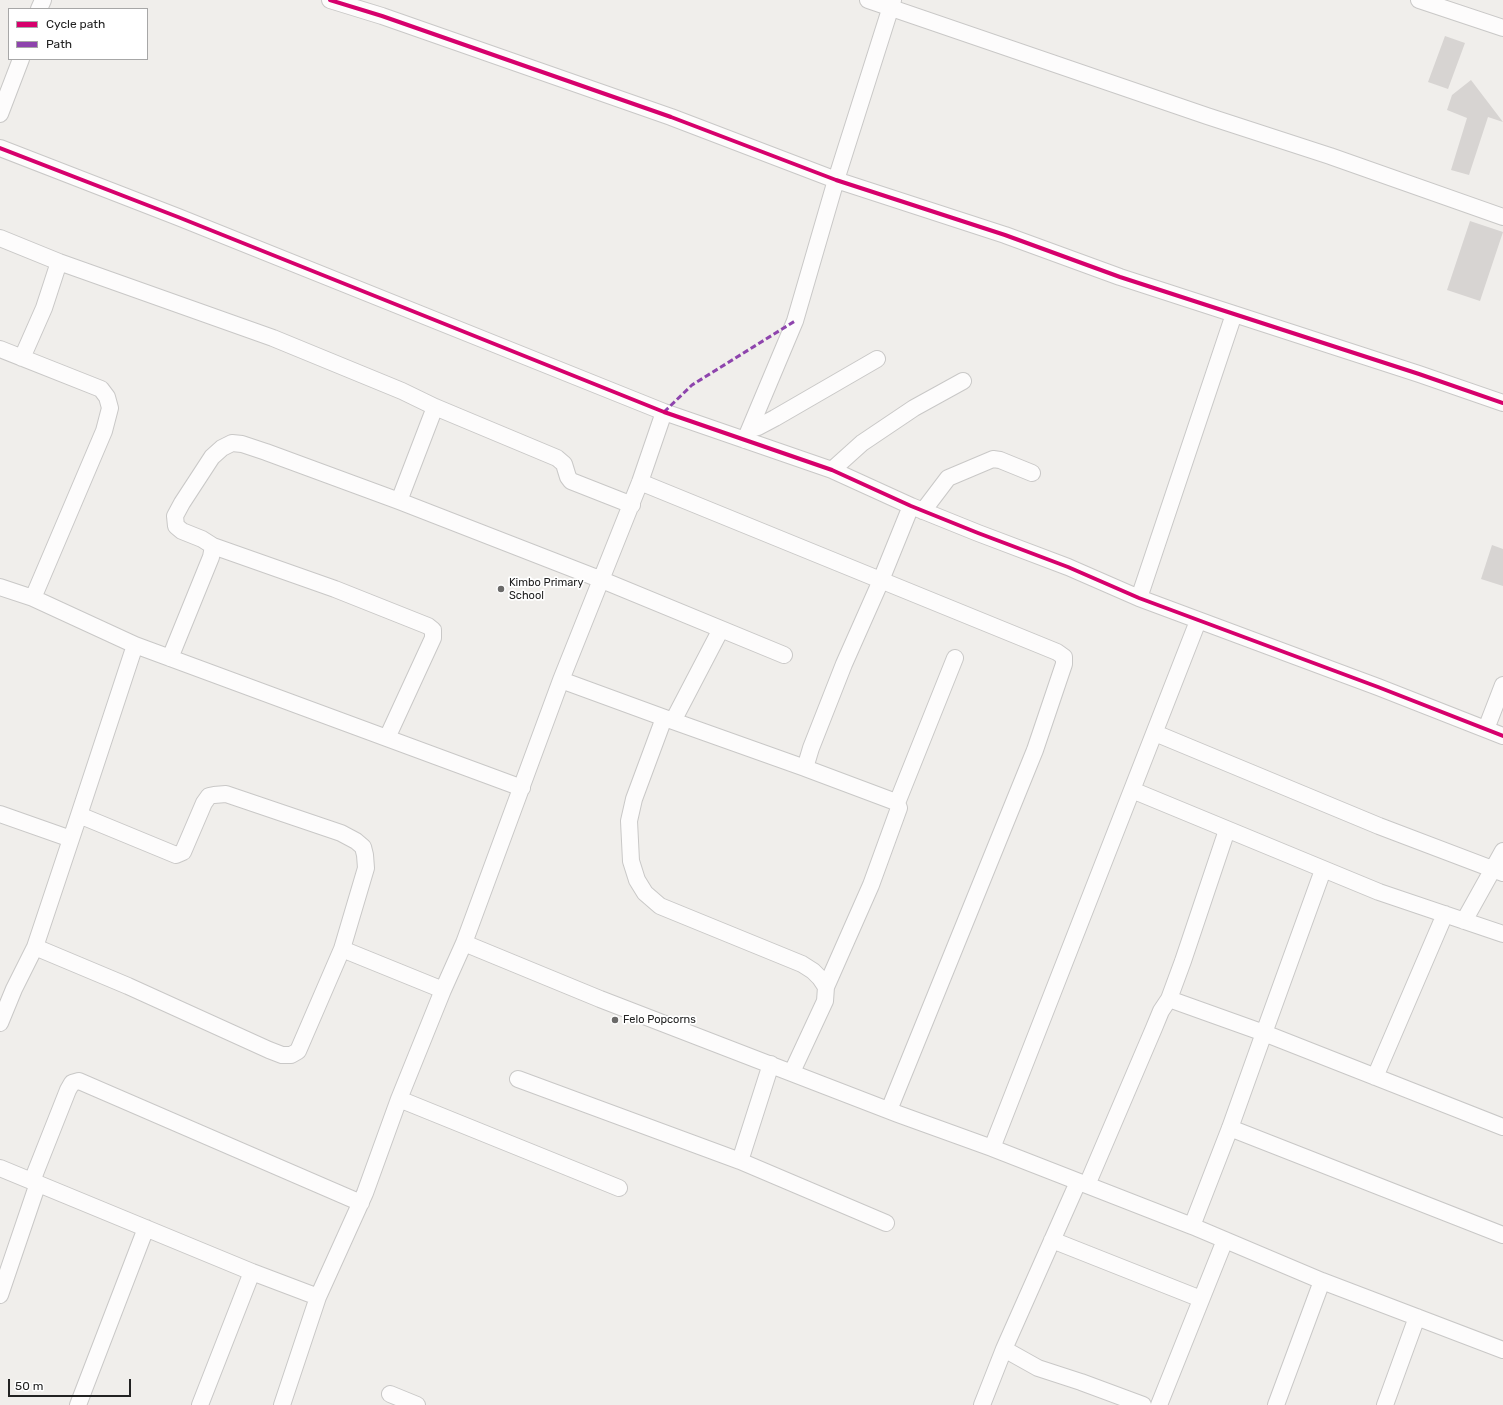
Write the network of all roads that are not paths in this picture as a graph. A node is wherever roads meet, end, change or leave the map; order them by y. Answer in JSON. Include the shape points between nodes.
{"nodes":[{"id":1,"x":330,"y":0,"type":"edge"},
{"id":2,"x":868,"y":0,"type":"edge"},
{"id":3,"x":1419,"y":0,"type":"edge"},
{"id":4,"x":892,"y":4,"type":"edge"},
{"id":5,"x":1503,"y":28,"type":"edge"},
{"id":6,"x":20,"y":60,"type":"edge"},
{"id":7,"x":0,"y":114,"type":"edge"},
{"id":8,"x":0,"y":148,"type":"edge"},
{"id":9,"x":836,"y":180,"type":"junction"},
{"id":10,"x":1503,"y":217,"type":"edge"},
{"id":11,"x":0,"y":238,"type":"edge"},
{"id":12,"x":59,"y":262,"type":"junction"},
{"id":13,"x":1234,"y":314,"type":"junction"},
{"id":14,"x":0,"y":349,"type":"edge"},
{"id":15,"x":22,"y":358,"type":"junction"},
{"id":16,"x":877,"y":359,"type":"dead end"},
{"id":17,"x":963,"y":381,"type":"dead end"},
{"id":18,"x":1503,"y":403,"type":"edge"},
{"id":19,"x":434,"y":407,"type":"junction"},
{"id":20,"x":664,"y":412,"type":"junction"},
{"id":21,"x":747,"y":434,"type":"junction"},
{"id":22,"x":832,"y":470,"type":"junction"},
{"id":23,"x":1032,"y":473,"type":"dead end"},
{"id":24,"x":640,"y":482,"type":"junction"},
{"id":25,"x":400,"y":501,"type":"junction"},
{"id":26,"x":632,"y":505,"type":"junction"},
{"id":27,"x":917,"y":508,"type":"junction"},
{"id":28,"x":213,"y":546,"type":"junction"},
{"id":29,"x":602,"y":580,"type":"junction"},
{"id":30,"x":881,"y":580,"type":"junction"},
{"id":31,"x":0,"y":587,"type":"edge"},
{"id":32,"x":33,"y":598,"type":"junction"},
{"id":33,"x":1139,"y":598,"type":"junction"},
{"id":34,"x":1198,"y":621,"type":"junction"},
{"id":35,"x":721,"y":629,"type":"junction"},
{"id":36,"x":135,"y":645,"type":"junction"},
{"id":37,"x":784,"y":655,"type":"dead end"},
{"id":38,"x":170,"y":658,"type":"junction"},
{"id":39,"x":956,"y":658,"type":"dead end"},
{"id":40,"x":561,"y":680,"type":"junction"},
{"id":41,"x":1503,"y":685,"type":"edge"},
{"id":42,"x":668,"y":720,"type":"junction"},
{"id":43,"x":1486,"y":730,"type":"junction"},
{"id":44,"x":1155,"y":733,"type":"junction"},
{"id":45,"x":1503,"y":736,"type":"edge"},
{"id":46,"x":387,"y":738,"type":"junction"},
{"id":47,"x":805,"y":768,"type":"junction"},
{"id":48,"x":522,"y":788,"type":"junction"},
{"id":49,"x":1132,"y":790,"type":"junction"},
{"id":50,"x":897,"y":803,"type":"junction"},
{"id":51,"x":0,"y":814,"type":"edge"},
{"id":52,"x":79,"y":815,"type":"junction"},
{"id":53,"x":1228,"y":830,"type":"junction"},
{"id":54,"x":71,"y":839,"type":"junction"},
{"id":55,"x":1503,"y":851,"type":"edge"},
{"id":56,"x":1323,"y":870,"type":"junction"},
{"id":57,"x":1498,"y":871,"type":"edge"},
{"id":58,"x":1445,"y":914,"type":"junction"},
{"id":59,"x":1464,"y":920,"type":"junction"},
{"id":60,"x":1503,"y":934,"type":"edge"},
{"id":61,"x":464,"y":943,"type":"junction"},
{"id":62,"x":35,"y":947,"type":"junction"},
{"id":63,"x":342,"y":949,"type":"junction"},
{"id":64,"x":826,"y":987,"type":"junction"},
{"id":65,"x":443,"y":990,"type":"junction"},
{"id":66,"x":1169,"y":999,"type":"junction"},
{"id":67,"x":0,"y":1023,"type":"edge"},
{"id":68,"x":1264,"y":1033,"type":"junction"},
{"id":69,"x":771,"y":1064,"type":"junction"},
{"id":70,"x":792,"y":1072,"type":"junction"},
{"id":71,"x":1375,"y":1077,"type":"junction"},
{"id":72,"x":518,"y":1080,"type":"dead end"},
{"id":73,"x":399,"y":1099,"type":"junction"},
{"id":74,"x":889,"y":1110,"type":"junction"},
{"id":75,"x":1503,"y":1127,"type":"edge"},
{"id":76,"x":1230,"y":1128,"type":"junction"},
{"id":77,"x":992,"y":1148,"type":"junction"},
{"id":78,"x":740,"y":1161,"type":"junction"},
{"id":79,"x":0,"y":1168,"type":"edge"},
{"id":80,"x":35,"y":1182,"type":"junction"},
{"id":81,"x":1083,"y":1183,"type":"junction"},
{"id":82,"x":619,"y":1188,"type":"dead end"},
{"id":83,"x":361,"y":1203,"type":"junction"},
{"id":84,"x":886,"y":1223,"type":"dead end"},
{"id":85,"x":1192,"y":1226,"type":"junction"},
{"id":86,"x":146,"y":1228,"type":"junction"},
{"id":87,"x":1503,"y":1235,"type":"edge"},
{"id":88,"x":1052,"y":1240,"type":"junction"},
{"id":89,"x":1225,"y":1240,"type":"junction"},
{"id":90,"x":252,"y":1272,"type":"junction"},
{"id":91,"x":1322,"y":1281,"type":"junction"},
{"id":92,"x":0,"y":1295,"type":"edge"},
{"id":93,"x":318,"y":1297,"type":"junction"},
{"id":94,"x":1201,"y":1299,"type":"junction"},
{"id":95,"x":1417,"y":1317,"type":"junction"},
{"id":96,"x":1004,"y":1349,"type":"junction"},
{"id":97,"x":1503,"y":1350,"type":"edge"},
{"id":98,"x":390,"y":1394,"type":"dead end"},
{"id":99,"x":78,"y":1405,"type":"edge"},
{"id":100,"x":200,"y":1405,"type":"edge"},
{"id":101,"x":282,"y":1405,"type":"edge"},
{"id":102,"x":417,"y":1405,"type":"edge"},
{"id":103,"x":982,"y":1405,"type":"edge"},
{"id":104,"x":1142,"y":1405,"type":"edge"},
{"id":105,"x":1159,"y":1405,"type":"edge"},
{"id":106,"x":1276,"y":1405,"type":"edge"},
{"id":107,"x":1384,"y":1405,"type":"edge"}],
"edges":[{"from":1,"to":9,"type":"street","via":[[671,117]]},
{"from":2,"to":4,"type":"street"},
{"from":3,"to":5,"type":"street"},
{"from":4,"to":9,"type":"street"},
{"from":4,"to":10,"type":"street","via":[[1207,116]]},
{"from":6,"to":7,"type":"street"},
{"from":8,"to":20,"type":"street"},
{"from":9,"to":13,"type":"street"},
{"from":9,"to":21,"type":"street","via":[[795,321]]},
{"from":11,"to":12,"type":"street"},
{"from":12,"to":15,"type":"street","via":[[44,308]]},
{"from":12,"to":19,"type":"street","via":[[274,338]]},
{"from":13,"to":18,"type":"street"},
{"from":13,"to":33,"type":"street"},
{"from":14,"to":15,"type":"street"},
{"from":15,"to":32,"type":"street","via":[[101,389],[110,408],[104,431]]},
{"from":16,"to":21,"type":"street"},
{"from":17,"to":22,"type":"street","via":[[914,408],[862,443]]},
{"from":19,"to":25,"type":"street"},
{"from":19,"to":26,"type":"street","via":[[557,458],[564,464],[571,481]]},
{"from":20,"to":21,"type":"street"},
{"from":20,"to":24,"type":"street"},
{"from":21,"to":22,"type":"street"},
{"from":22,"to":27,"type":"street"},
{"from":23,"to":27,"type":"street","via":[[993,459],[948,478]]},
{"from":24,"to":26,"type":"street"},
{"from":24,"to":30,"type":"street"},
{"from":25,"to":28,"type":"street","via":[[266,452],[242,444],[232,444],[222,448],[212,457],[175,516],[176,526],[182,531]]},
{"from":25,"to":29,"type":"street"},
{"from":26,"to":29,"type":"street"},
{"from":27,"to":30,"type":"street"},
{"from":27,"to":33,"type":"street","via":[[1068,567]]},
{"from":28,"to":38,"type":"street","via":[[211,557]]},
{"from":28,"to":46,"type":"street","via":[[335,588],[433,630],[433,638]]},
{"from":29,"to":35,"type":"street"},
{"from":29,"to":40,"type":"street"},
{"from":30,"to":47,"type":"street","via":[[844,664]]},
{"from":30,"to":74,"type":"street","via":[[1062,654],[1065,660],[1035,750]]},
{"from":31,"to":32,"type":"street"},
{"from":32,"to":36,"type":"street"},
{"from":33,"to":34,"type":"street"},
{"from":34,"to":43,"type":"street"},
{"from":34,"to":44,"type":"street"},
{"from":35,"to":37,"type":"street"},
{"from":35,"to":42,"type":"street"},
{"from":36,"to":38,"type":"street"},
{"from":36,"to":52,"type":"street"},
{"from":38,"to":46,"type":"street"},
{"from":39,"to":50,"type":"street"},
{"from":40,"to":42,"type":"street"},
{"from":40,"to":48,"type":"street"},
{"from":41,"to":43,"type":"street"},
{"from":42,"to":47,"type":"street"},
{"from":42,"to":64,"type":"street","via":[[634,799],[629,821],[631,862],[637,880],[645,893],[660,906],[802,964]]},
{"from":43,"to":45,"type":"street"},
{"from":44,"to":49,"type":"street"},
{"from":44,"to":57,"type":"street","via":[[1379,826]]},
{"from":46,"to":48,"type":"street"},
{"from":47,"to":50,"type":"street"},
{"from":48,"to":61,"type":"street"},
{"from":49,"to":53,"type":"street"},
{"from":49,"to":77,"type":"street"},
{"from":50,"to":64,"type":"street","via":[[899,808],[871,885]]},
{"from":51,"to":54,"type":"street"},
{"from":52,"to":54,"type":"street"},
{"from":52,"to":63,"type":"street","via":[[176,856],[183,852],[209,796],[226,794],[351,838],[363,846],[366,868]]},
{"from":53,"to":56,"type":"street"},
{"from":53,"to":66,"type":"street"},
{"from":54,"to":62,"type":"street"},
{"from":55,"to":57,"type":"street"},
{"from":56,"to":58,"type":"street"},
{"from":56,"to":68,"type":"street"},
{"from":57,"to":59,"type":"street"},
{"from":58,"to":59,"type":"street"},
{"from":58,"to":71,"type":"street"},
{"from":59,"to":60,"type":"street"},
{"from":61,"to":65,"type":"street"},
{"from":61,"to":69,"type":"street","via":[[600,999]]},
{"from":62,"to":63,"type":"street","via":[[282,1055],[291,1055],[298,1051]]},
{"from":62,"to":67,"type":"street"},
{"from":63,"to":65,"type":"street"},
{"from":64,"to":70,"type":"street","via":[[825,1000]]},
{"from":65,"to":73,"type":"street"},
{"from":66,"to":68,"type":"street"},
{"from":66,"to":81,"type":"street","via":[[1161,1011]]},
{"from":68,"to":71,"type":"street"},
{"from":68,"to":76,"type":"street"},
{"from":69,"to":70,"type":"street"},
{"from":69,"to":78,"type":"street"},
{"from":70,"to":74,"type":"street"},
{"from":71,"to":75,"type":"street"},
{"from":72,"to":78,"type":"street"},
{"from":73,"to":82,"type":"street"},
{"from":73,"to":83,"type":"street"},
{"from":74,"to":77,"type":"street"},
{"from":76,"to":85,"type":"street"},
{"from":76,"to":87,"type":"street"},
{"from":77,"to":81,"type":"street"},
{"from":78,"to":84,"type":"street"},
{"from":79,"to":80,"type":"street"},
{"from":80,"to":83,"type":"street","via":[[68,1090],[72,1083],[79,1081]]},
{"from":80,"to":86,"type":"street"},
{"from":80,"to":92,"type":"street"},
{"from":81,"to":85,"type":"street"},
{"from":81,"to":88,"type":"street"},
{"from":83,"to":93,"type":"street"},
{"from":85,"to":89,"type":"street"},
{"from":86,"to":90,"type":"street"},
{"from":86,"to":99,"type":"street"},
{"from":88,"to":94,"type":"street"},
{"from":88,"to":96,"type":"street"},
{"from":89,"to":91,"type":"street"},
{"from":89,"to":94,"type":"street"},
{"from":90,"to":93,"type":"street"},
{"from":90,"to":100,"type":"street"},
{"from":91,"to":95,"type":"street"},
{"from":91,"to":106,"type":"street"},
{"from":93,"to":101,"type":"street"},
{"from":94,"to":105,"type":"street"},
{"from":95,"to":97,"type":"street"},
{"from":95,"to":107,"type":"street"},
{"from":96,"to":103,"type":"street"},
{"from":96,"to":104,"type":"street","via":[[1038,1368]]},
{"from":98,"to":102,"type":"street"}]}
